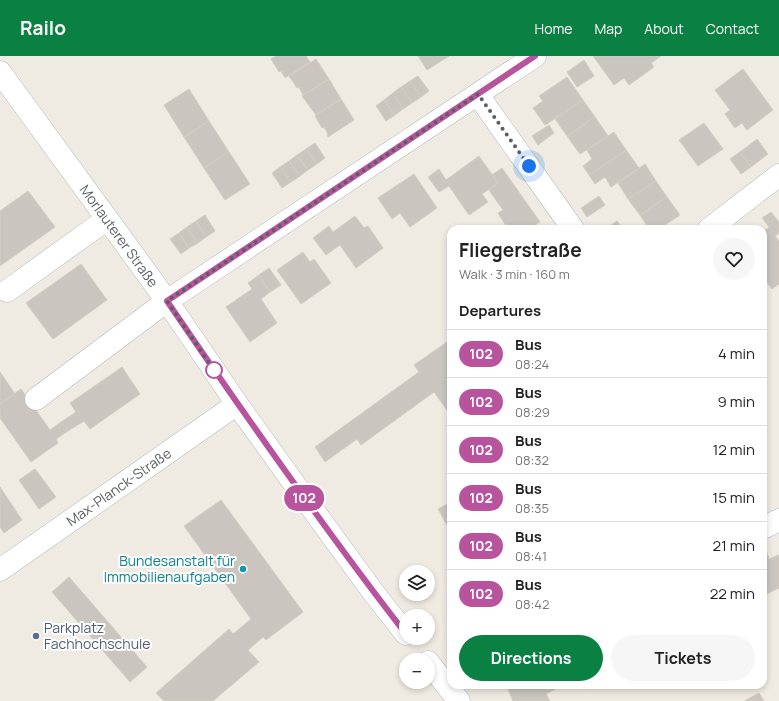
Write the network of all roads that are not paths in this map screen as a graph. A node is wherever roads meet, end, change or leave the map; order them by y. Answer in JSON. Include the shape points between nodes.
{"nodes":[{"id":1,"x":535,"y":56,"type":"edge"},
{"id":2,"x":0,"y":72,"type":"edge"},
{"id":3,"x":478,"y":94,"type":"junction"},
{"id":4,"x":779,"y":175,"type":"edge"},
{"id":5,"x":107,"y":219,"type":"junction"},
{"id":6,"x":570,"y":225,"type":"edge"},
{"id":7,"x":714,"y":225,"type":"edge"},
{"id":8,"x":7,"y":292,"type":"dead end"},
{"id":9,"x":167,"y":301,"type":"junction"},
{"id":10,"x":36,"y":399,"type":"dead end"},
{"id":11,"x":237,"y":404,"type":"junction"},
{"id":12,"x":779,"y":520,"type":"edge"},
{"id":13,"x":767,"y":526,"type":"edge"},
{"id":14,"x":0,"y":570,"type":"edge"},
{"id":15,"x":399,"y":625,"type":"edge"},
{"id":16,"x":414,"y":645,"type":"edge"},
{"id":17,"x":421,"y":653,"type":"edge"},
{"id":18,"x":435,"y":668,"type":"edge"},
{"id":19,"x":447,"y":678,"type":"edge"},
{"id":20,"x":453,"y":689,"type":"edge"},
{"id":21,"x":459,"y":701,"type":"edge"}],
"edges":[{"from":1,"to":3,"type":"street"},
{"from":2,"to":5,"type":"street","name":"Morlauterer Straße"},
{"from":3,"to":6,"type":"street"},
{"from":3,"to":9,"type":"street"},
{"from":4,"to":7,"type":"street"},
{"from":5,"to":8,"type":"street"},
{"from":5,"to":9,"type":"street","name":"Morlauterer Straße"},
{"from":9,"to":10,"type":"street"},
{"from":9,"to":11,"type":"street","name":"Morlauterer Straße"},
{"from":11,"to":14,"type":"street","name":"Max-Planck-Straße"},
{"from":11,"to":15,"type":"street","name":"Morlauterer Straße"},
{"from":12,"to":13,"type":"street"},
{"from":16,"to":17,"type":"street"},
{"from":18,"to":19,"type":"street"},
{"from":20,"to":21,"type":"street"}]}
